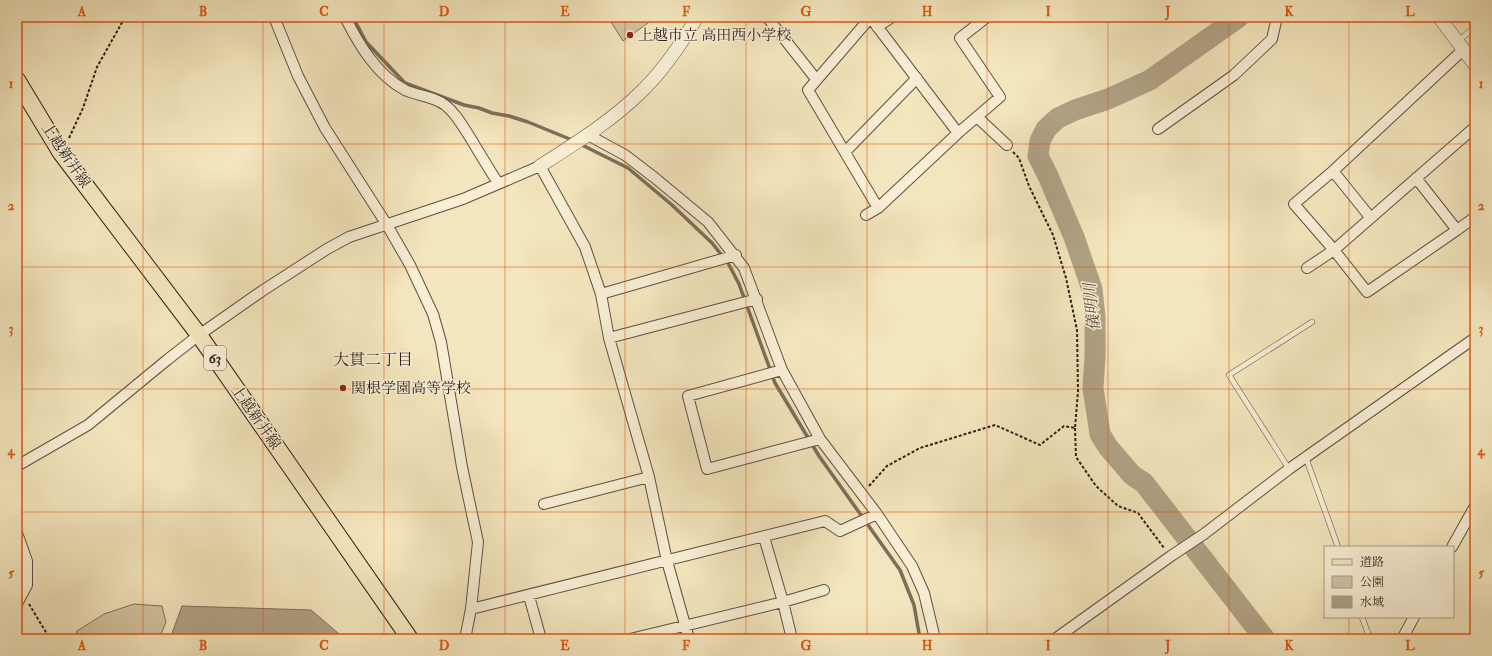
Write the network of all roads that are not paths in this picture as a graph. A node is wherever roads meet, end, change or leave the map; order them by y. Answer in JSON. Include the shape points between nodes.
{"nodes":[{"id":1,"x":274,"y":17,"type":"edge"},
{"id":2,"x":346,"y":17,"type":"edge"},
{"id":3,"x":697,"y":17,"type":"edge"},
{"id":4,"x":767,"y":17,"type":"edge"},
{"id":5,"x":870,"y":17,"type":"edge"},
{"id":6,"x":892,"y":17,"type":"edge"},
{"id":7,"x":987,"y":17,"type":"edge"},
{"id":8,"x":1277,"y":17,"type":"edge"},
{"id":9,"x":1439,"y":17,"type":"edge"},
{"id":10,"x":877,"y":27,"type":"junction"},
{"id":11,"x":1475,"y":27,"type":"edge"},
{"id":12,"x":1461,"y":45,"type":"junction"},
{"id":13,"x":1475,"y":65,"type":"edge"},
{"id":14,"x":917,"y":78,"type":"junction"},
{"id":15,"x":816,"y":79,"type":"junction"},
{"id":16,"x":17,"y":80,"type":"edge"},
{"id":17,"x":977,"y":117,"type":"junction"},
{"id":18,"x":1475,"y":127,"type":"edge"},
{"id":19,"x":1158,"y":129,"type":"dead end"},
{"id":20,"x":958,"y":133,"type":"junction"},
{"id":21,"x":588,"y":135,"type":"junction"},
{"id":22,"x":1007,"y":145,"type":"road end"},
{"id":23,"x":844,"y":152,"type":"junction"},
{"id":24,"x":540,"y":166,"type":"junction"},
{"id":25,"x":1333,"y":171,"type":"junction"},
{"id":26,"x":1416,"y":178,"type":"junction"},
{"id":27,"x":498,"y":183,"type":"junction"},
{"id":28,"x":878,"y":208,"type":"junction"},
{"id":29,"x":866,"y":215,"type":"dead end"},
{"id":30,"x":1370,"y":217,"type":"junction"},
{"id":31,"x":1475,"y":217,"type":"edge"},
{"id":32,"x":387,"y":225,"type":"junction"},
{"id":33,"x":1457,"y":230,"type":"junction"},
{"id":34,"x":1334,"y":250,"type":"junction"},
{"id":35,"x":736,"y":255,"type":"junction"},
{"id":36,"x":1307,"y":268,"type":"dead end"},
{"id":37,"x":601,"y":294,"type":"junction"},
{"id":38,"x":757,"y":299,"type":"junction"},
{"id":39,"x":1312,"y":322,"type":"dead end"},
{"id":40,"x":200,"y":335,"type":"junction"},
{"id":41,"x":609,"y":338,"type":"junction"},
{"id":42,"x":1475,"y":338,"type":"edge"},
{"id":43,"x":782,"y":370,"type":"junction"},
{"id":44,"x":820,"y":439,"type":"junction"},
{"id":45,"x":1306,"y":458,"type":"junction"},
{"id":46,"x":17,"y":466,"type":"edge"},
{"id":47,"x":1289,"y":469,"type":"junction"},
{"id":48,"x":649,"y":478,"type":"junction"},
{"id":49,"x":544,"y":504,"type":"dead end"},
{"id":50,"x":1475,"y":506,"type":"edge"},
{"id":51,"x":877,"y":514,"type":"junction"},
{"id":52,"x":17,"y":533,"type":"edge"},
{"id":53,"x":764,"y":537,"type":"junction"},
{"id":54,"x":1338,"y":546,"type":"edge"},
{"id":55,"x":1453,"y":546,"type":"edge"},
{"id":56,"x":667,"y":561,"type":"junction"},
{"id":57,"x":824,"y":590,"type":"dead end"},
{"id":58,"x":529,"y":596,"type":"junction"},
{"id":59,"x":783,"y":602,"type":"junction"},
{"id":60,"x":17,"y":604,"type":"edge"},
{"id":61,"x":471,"y":609,"type":"junction"},
{"id":62,"x":1362,"y":618,"type":"edge"},
{"id":63,"x":1413,"y":618,"type":"edge"},
{"id":64,"x":685,"y":625,"type":"junction"},
{"id":65,"x":410,"y":639,"type":"edge"},
{"id":66,"x":465,"y":639,"type":"edge"},
{"id":67,"x":541,"y":639,"type":"edge"},
{"id":68,"x":630,"y":639,"type":"edge"},
{"id":69,"x":689,"y":639,"type":"edge"},
{"id":70,"x":792,"y":639,"type":"edge"},
{"id":71,"x":935,"y":639,"type":"edge"},
{"id":72,"x":1055,"y":639,"type":"edge"},
{"id":73,"x":1370,"y":639,"type":"edge"},
{"id":74,"x":1402,"y":639,"type":"edge"}],
"edges":[{"from":1,"to":32,"type":"street","via":[[298,76],[325,128]]},
{"from":2,"to":27,"type":"street","via":[[361,46],[388,78],[406,90],[444,104],[452,112]]},
{"from":3,"to":21,"type":"street","via":[[652,80],[630,102]]},
{"from":4,"to":15,"type":"street"},
{"from":5,"to":10,"type":"street"},
{"from":5,"to":15,"type":"street"},
{"from":6,"to":10,"type":"street"},
{"from":7,"to":17,"type":"street","via":[[960,38],[1000,97]]},
{"from":8,"to":19,"type":"street","via":[[1272,39],[1234,75]]},
{"from":9,"to":12,"type":"street"},
{"from":10,"to":14,"type":"street"},
{"from":11,"to":12,"type":"lane"},
{"from":12,"to":13,"type":"street"},
{"from":12,"to":25,"type":"street"},
{"from":14,"to":20,"type":"street"},
{"from":14,"to":23,"type":"street"},
{"from":15,"to":23,"type":"street","via":[[808,90]]},
{"from":16,"to":40,"type":"main road","name":"上越新井線","number":"63","via":[[61,153]]},
{"from":17,"to":20,"type":"street"},
{"from":17,"to":22,"type":"street"},
{"from":18,"to":26,"type":"street"},
{"from":20,"to":28,"type":"street"},
{"from":21,"to":24,"type":"street"},
{"from":21,"to":35,"type":"street","via":[[625,155],[655,178],[708,222]]},
{"from":23,"to":28,"type":"street"},
{"from":24,"to":27,"type":"street"},
{"from":24,"to":37,"type":"street","via":[[585,247]]},
{"from":25,"to":30,"type":"street"},
{"from":25,"to":34,"type":"street","via":[[1294,204]]},
{"from":26,"to":30,"type":"street"},
{"from":26,"to":33,"type":"street"},
{"from":27,"to":32,"type":"street","via":[[463,199]]},
{"from":28,"to":29,"type":"street"},
{"from":30,"to":34,"type":"street"},
{"from":31,"to":33,"type":"street"},
{"from":32,"to":40,"type":"street","via":[[349,237],[327,249]]},
{"from":32,"to":61,"type":"street","via":[[433,314],[441,342],[462,467],[478,542]]},
{"from":33,"to":34,"type":"street","via":[[1367,292]]},
{"from":34,"to":36,"type":"street"},
{"from":35,"to":37,"type":"street"},
{"from":35,"to":38,"type":"street"},
{"from":37,"to":41,"type":"street"},
{"from":38,"to":41,"type":"street"},
{"from":38,"to":43,"type":"street"},
{"from":39,"to":47,"type":"lane","via":[[1229,375]]},
{"from":40,"to":46,"type":"street","via":[[88,425]]},
{"from":40,"to":65,"type":"main road","name":"上越新井線","number":"63"},
{"from":41,"to":48,"type":"street"},
{"from":42,"to":45,"type":"street"},
{"from":43,"to":44,"type":"street"},
{"from":43,"to":44,"type":"street","via":[[688,396],[707,468]]},
{"from":44,"to":51,"type":"street"},
{"from":45,"to":47,"type":"street"},
{"from":45,"to":54,"type":"lane"},
{"from":47,"to":72,"type":"street","via":[[1204,534]]},
{"from":48,"to":49,"type":"street"},
{"from":48,"to":56,"type":"street"},
{"from":50,"to":55,"type":"street"},
{"from":51,"to":53,"type":"street","via":[[840,531],[825,521]]},
{"from":51,"to":71,"type":"street","via":[[912,566],[924,593]]},
{"from":52,"to":60,"type":"street","via":[[27,561],[27,585]]},
{"from":53,"to":56,"type":"street"},
{"from":53,"to":59,"type":"street"},
{"from":56,"to":58,"type":"street"},
{"from":56,"to":64,"type":"street"},
{"from":57,"to":59,"type":"street"},
{"from":58,"to":61,"type":"street"},
{"from":58,"to":67,"type":"street"},
{"from":59,"to":64,"type":"street"},
{"from":59,"to":70,"type":"street"},
{"from":61,"to":66,"type":"street"},
{"from":62,"to":73,"type":"lane"},
{"from":63,"to":74,"type":"street"},
{"from":64,"to":68,"type":"street"},
{"from":64,"to":69,"type":"street"}]}
